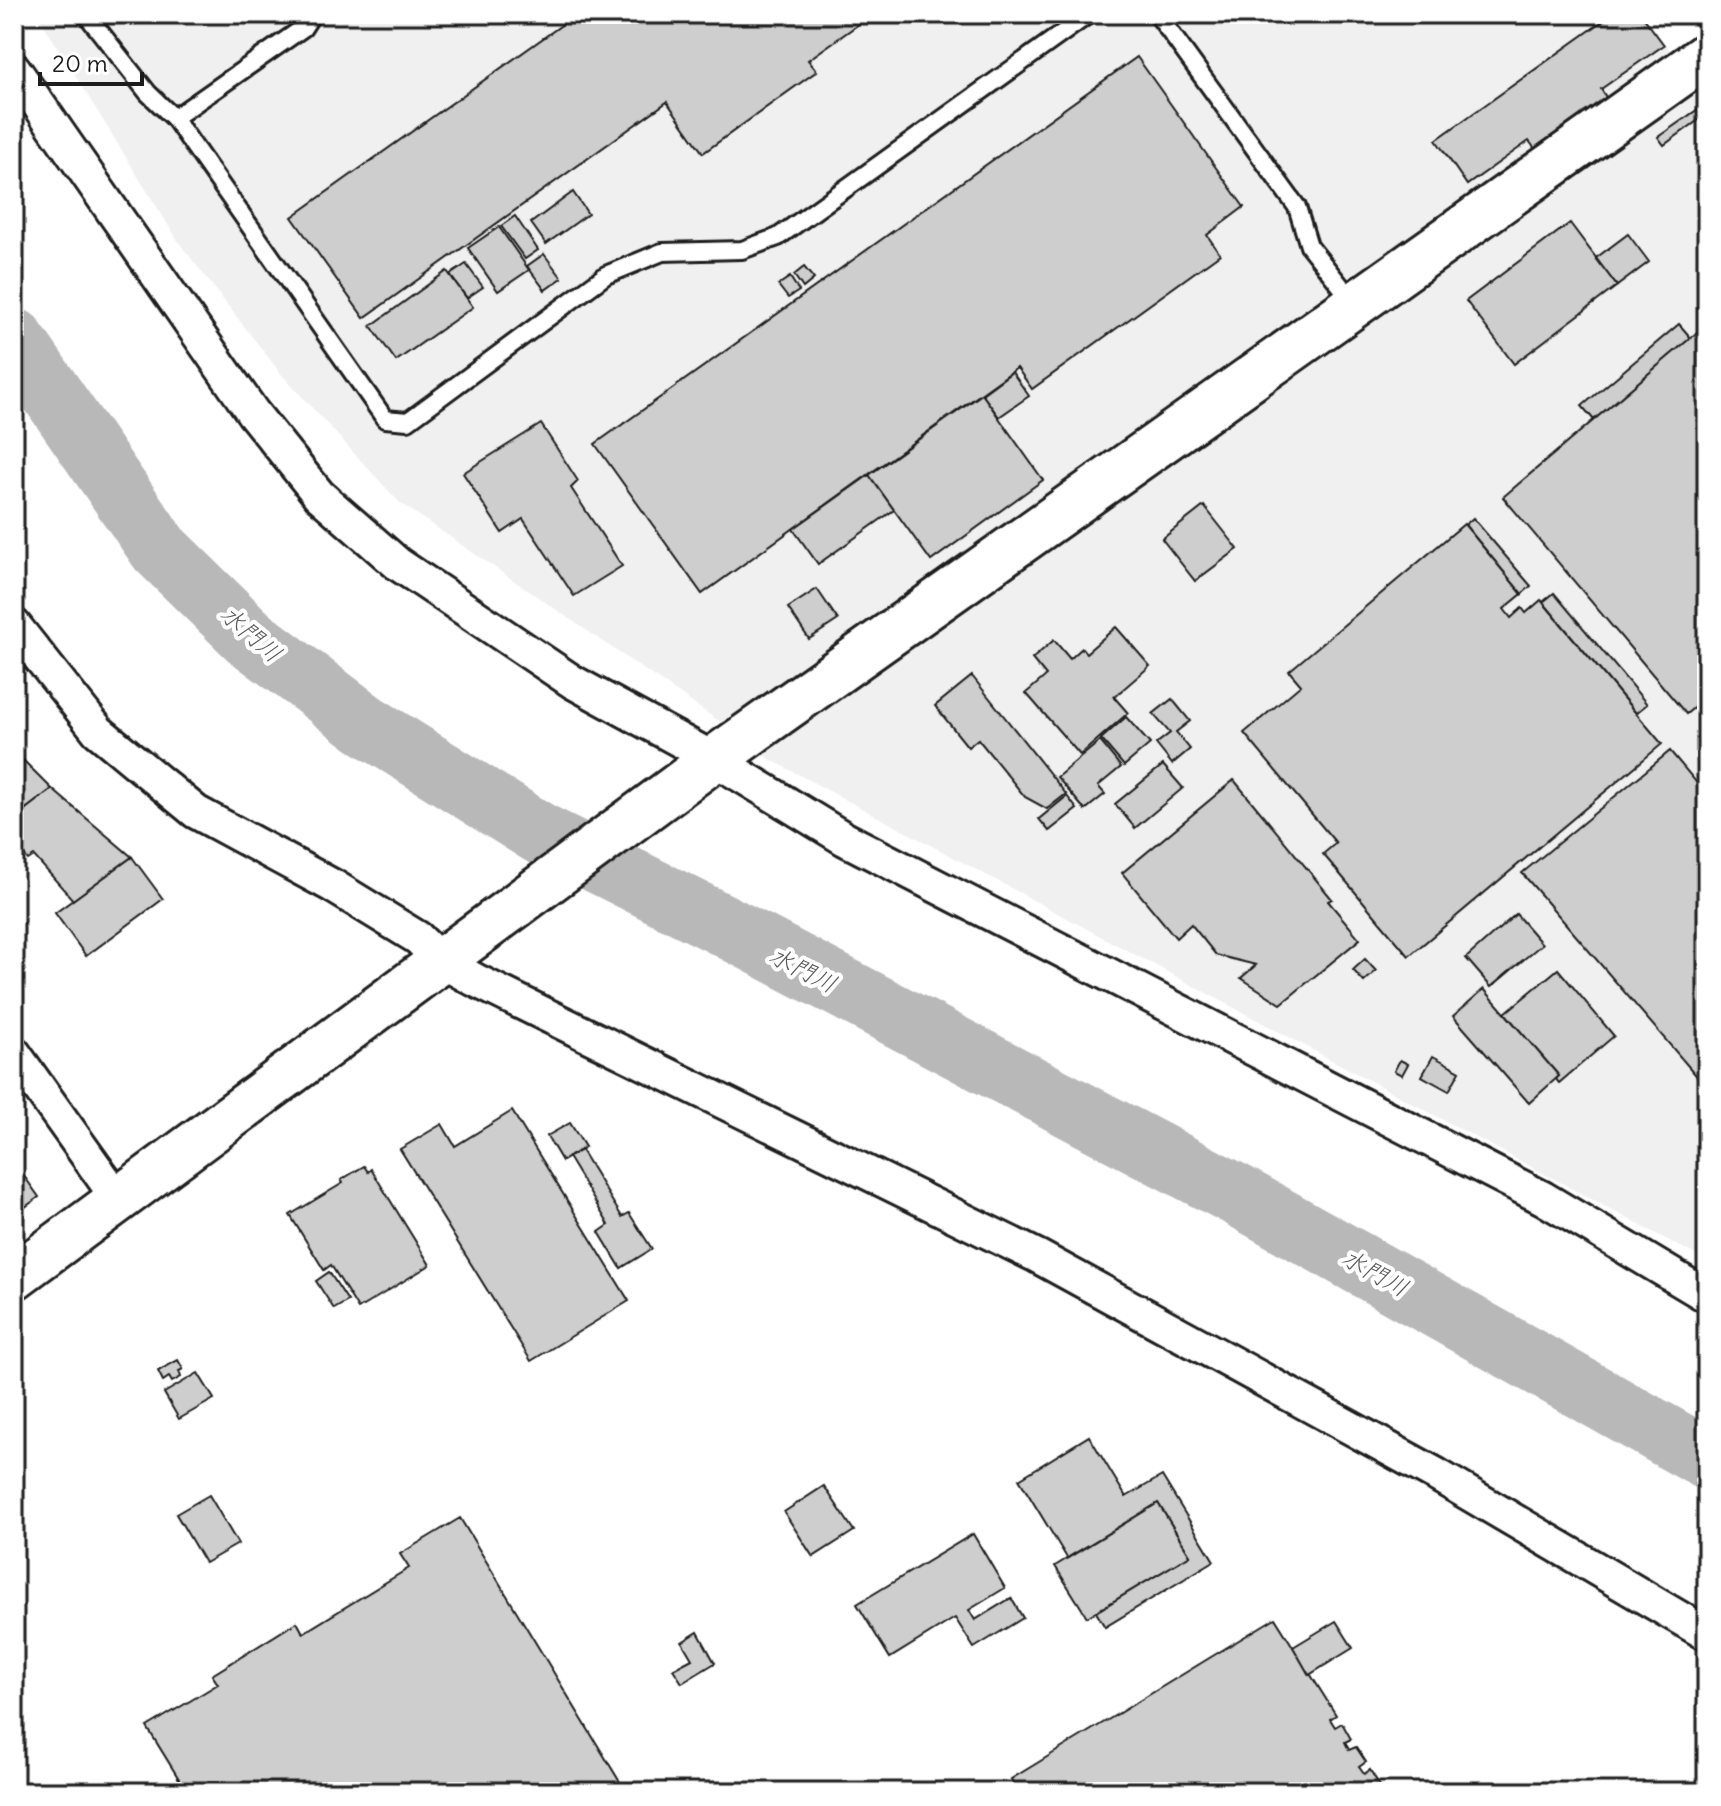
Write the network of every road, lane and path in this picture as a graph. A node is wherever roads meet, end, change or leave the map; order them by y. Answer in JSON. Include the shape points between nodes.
{"nodes":[{"id":1,"x":86,"y":14,"type":"edge"},
{"id":2,"x":312,"y":14,"type":"edge"},
{"id":3,"x":1089,"y":14,"type":"edge"},
{"id":4,"x":1157,"y":14,"type":"edge"},
{"id":5,"x":1707,"y":55,"type":"edge"},
{"id":6,"x":14,"y":69,"type":"edge"},
{"id":7,"x":174,"y":118,"type":"junction"},
{"id":8,"x":1356,"y":306,"type":"junction"},
{"id":9,"x":14,"y":625,"type":"edge"},
{"id":10,"x":701,"y":768,"type":"junction"},
{"id":11,"x":453,"y":952,"type":"junction"},
{"id":12,"x":14,"y":1053,"type":"edge"},
{"id":13,"x":118,"y":1199,"type":"junction"},
{"id":14,"x":14,"y":1277,"type":"edge"},
{"id":15,"x":1707,"y":1296,"type":"edge"},
{"id":16,"x":1707,"y":1634,"type":"edge"}],
"edges":[{"from":1,"to":7,"type":"lane"},
{"from":2,"to":7,"type":"lane","via":[[303,28]]},
{"from":3,"to":7,"type":"lane","via":[[778,237],[742,250],[662,252],[606,275],[408,421],[385,419]]},
{"from":4,"to":8,"type":"lane","via":[[1297,207],[1309,246]]},
{"from":5,"to":8,"type":"street"},
{"from":6,"to":10,"type":"street","via":[[253,413],[319,495],[398,564]]},
{"from":8,"to":10,"type":"street"},
{"from":9,"to":11,"type":"street","via":[[98,731],[196,812],[418,938]]},
{"from":10,"to":11,"type":"street"},
{"from":10,"to":15,"type":"street","via":[[1543,1198]]},
{"from":11,"to":13,"type":"street"},
{"from":11,"to":16,"type":"street","via":[[475,980],[1037,1256],[1437,1475]]},
{"from":12,"to":13,"type":"street"},
{"from":13,"to":14,"type":"street"}]}
